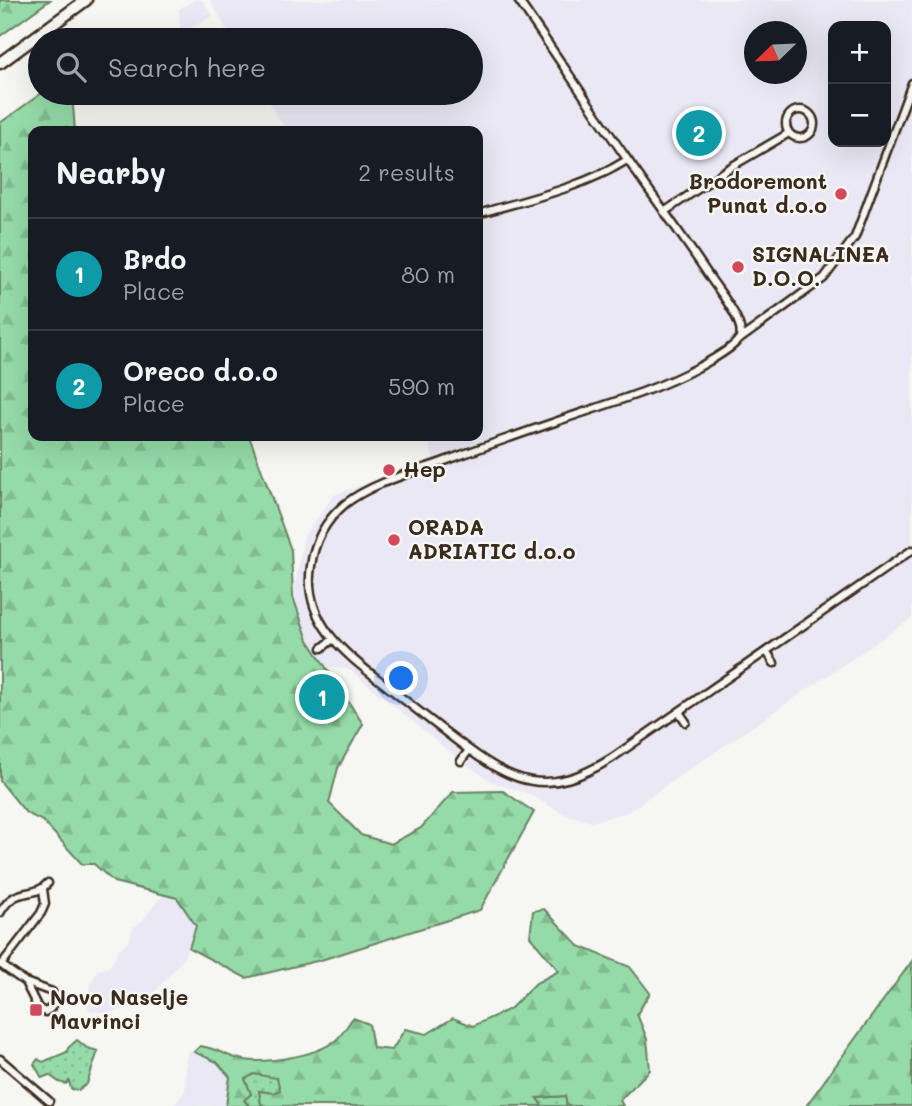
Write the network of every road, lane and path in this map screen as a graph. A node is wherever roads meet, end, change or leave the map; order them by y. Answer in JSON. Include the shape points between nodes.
{"nodes":[{"id":1,"x":86,"y":0,"type":"edge"},
{"id":2,"x":518,"y":0,"type":"edge"},
{"id":3,"x":48,"y":28,"type":"edge"},
{"id":4,"x":28,"y":42,"type":"edge"},
{"id":5,"x":0,"y":63,"type":"edge"},
{"id":6,"x":912,"y":83,"type":"edge"},
{"id":7,"x":789,"y":133,"type":"junction"},
{"id":8,"x":627,"y":160,"type":"junction"},
{"id":9,"x":663,"y":212,"type":"junction"},
{"id":10,"x":483,"y":213,"type":"edge"},
{"id":11,"x":738,"y":340,"type":"junction"},
{"id":12,"x":912,"y":550,"type":"edge"},
{"id":13,"x":332,"y":640,"type":"junction"},
{"id":14,"x":322,"y":648,"type":"dead end"},
{"id":15,"x":767,"y":652,"type":"junction"},
{"id":16,"x":774,"y":663,"type":"dead end"},
{"id":17,"x":679,"y":712,"type":"junction"},
{"id":18,"x":686,"y":722,"type":"dead end"},
{"id":19,"x":469,"y":750,"type":"junction"},
{"id":20,"x":461,"y":761,"type":"dead end"},
{"id":21,"x":0,"y":912,"type":"edge"},
{"id":22,"x":1,"y":965,"type":"edge"},
{"id":23,"x":25,"y":982,"type":"junction"},
{"id":24,"x":0,"y":1059,"type":"edge"},
{"id":25,"x":48,"y":1101,"type":"dead end"}],
"edges":[{"from":1,"to":3,"type":"main road"},
{"from":2,"to":8,"type":"street"},
{"from":4,"to":5,"type":"main road"},
{"from":6,"to":11,"type":"street","via":[[855,237],[824,278]]},
{"from":7,"to":7,"type":"street","via":[[796,138],[809,135],[814,123],[810,114],[802,110],[789,115]]},
{"from":7,"to":9,"type":"street"},
{"from":8,"to":9,"type":"street"},
{"from":8,"to":10,"type":"street","via":[[580,184]]},
{"from":9,"to":11,"type":"street","via":[[737,319]]},
{"from":11,"to":13,"type":"street","via":[[708,362],[658,386],[417,471],[347,503],[318,538],[310,574],[313,602]]},
{"from":12,"to":15,"type":"street"},
{"from":13,"to":14,"type":"street"},
{"from":13,"to":19,"type":"street"},
{"from":15,"to":16,"type":"street"},
{"from":15,"to":17,"type":"street"},
{"from":17,"to":18,"type":"street"},
{"from":17,"to":19,"type":"street","via":[[597,767],[558,781],[534,782],[509,775]]},
{"from":19,"to":20,"type":"street"},
{"from":21,"to":22,"type":"street","via":[[13,896],[45,886],[41,913]]},
{"from":22,"to":23,"type":"street"},
{"from":23,"to":23,"type":"street","via":[[38,1008],[50,1009],[55,995]]},
{"from":24,"to":25,"type":"street"}]}
